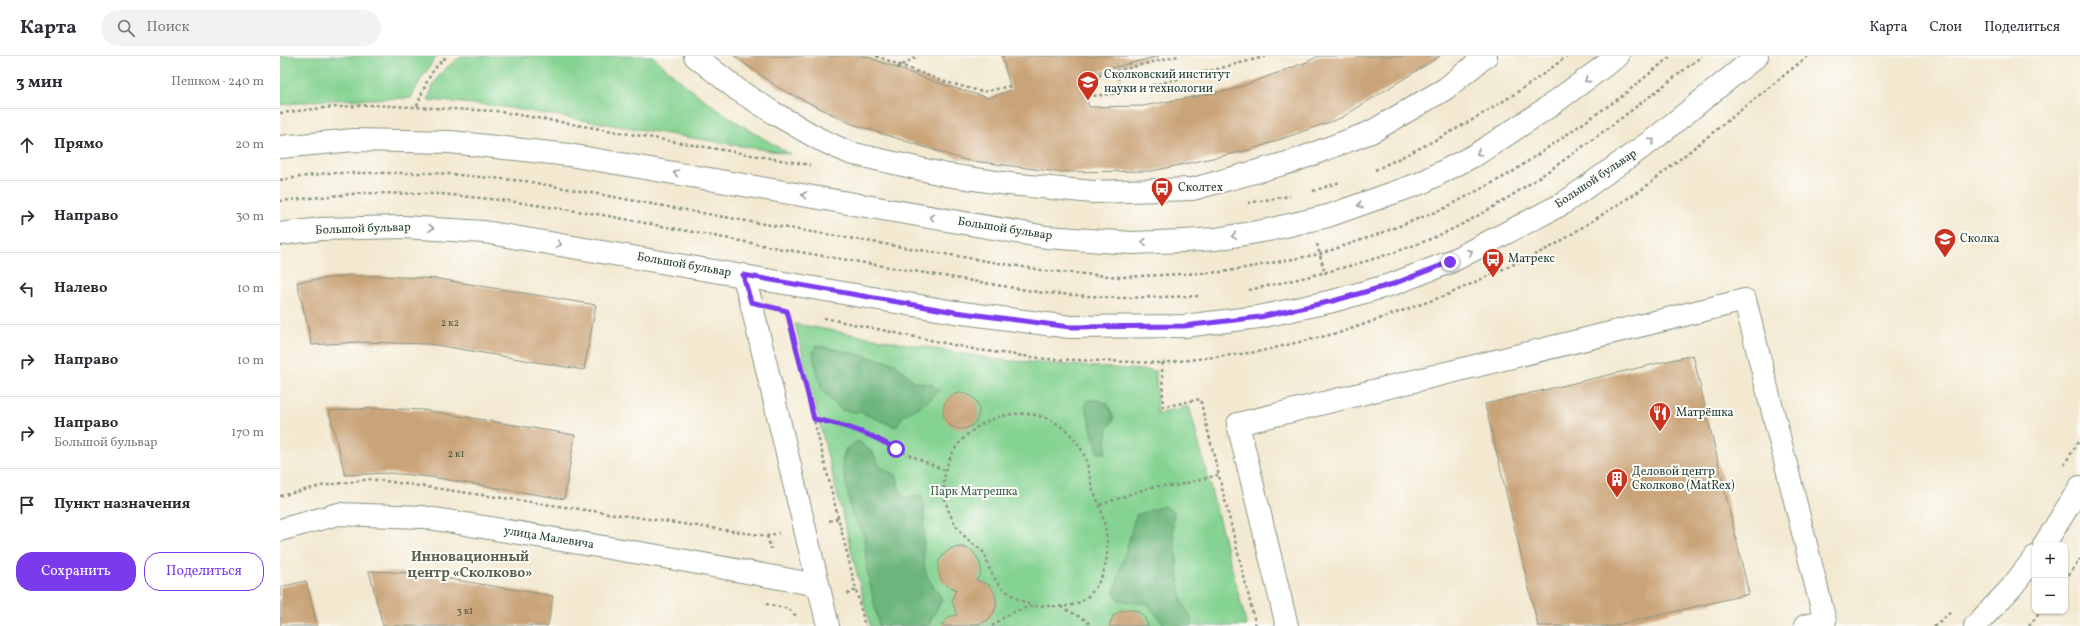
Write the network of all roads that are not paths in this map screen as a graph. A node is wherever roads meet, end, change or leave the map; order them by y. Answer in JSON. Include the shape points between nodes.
{"nodes":[{"id":1,"x":695,"y":56,"type":"edge"},
{"id":2,"x":1486,"y":56,"type":"edge"},
{"id":3,"x":1618,"y":56,"type":"edge"},
{"id":4,"x":1757,"y":56,"type":"edge"},
{"id":5,"x":280,"y":147,"type":"edge"},
{"id":6,"x":280,"y":234,"type":"edge"},
{"id":7,"x":743,"y":275,"type":"junction"},
{"id":8,"x":2080,"y":487,"type":"edge"},
{"id":9,"x":280,"y":530,"type":"edge"},
{"id":10,"x":2046,"y":542,"type":"edge"},
{"id":11,"x":2032,"y":561,"type":"edge"},
{"id":12,"x":818,"y":585,"type":"junction"},
{"id":13,"x":1819,"y":624,"type":"edge"},
{"id":14,"x":828,"y":626,"type":"edge"},
{"id":15,"x":1286,"y":626,"type":"edge"},
{"id":16,"x":1975,"y":626,"type":"edge"}],
"edges":[{"from":1,"to":2,"type":"street","via":[[738,90],[774,113],[819,139],[850,153],[947,175],[1093,192],[1193,189],[1294,161],[1372,132],[1445,89]]},
{"from":3,"to":5,"type":"street","name":"Большой бульвар","one_way":true,"via":[[1478,154],[1421,183],[1328,216],[1216,239],[1132,242],[1046,237],[569,155],[450,142],[354,140]]},
{"from":7,"to":4,"type":"street","name":"Большой бульвар","one_way":true,"via":[[955,312],[1070,327],[1184,326],[1260,317],[1304,308],[1393,284],[1450,262],[1564,203],[1654,139]]},
{"from":6,"to":7,"type":"street","name":"Большой бульвар","one_way":true,"via":[[321,229],[403,227],[484,232]]},
{"from":7,"to":12,"type":"street"},
{"from":8,"to":10,"type":"street"},
{"from":9,"to":12,"type":"street","name":"улица Малевича","via":[[338,514],[423,517]]},
{"from":11,"to":16,"type":"street","via":[[2011,588]]},
{"from":12,"to":14,"type":"street"},
{"from":13,"to":15,"type":"street","via":[[1745,300],[1238,424]]}]}
